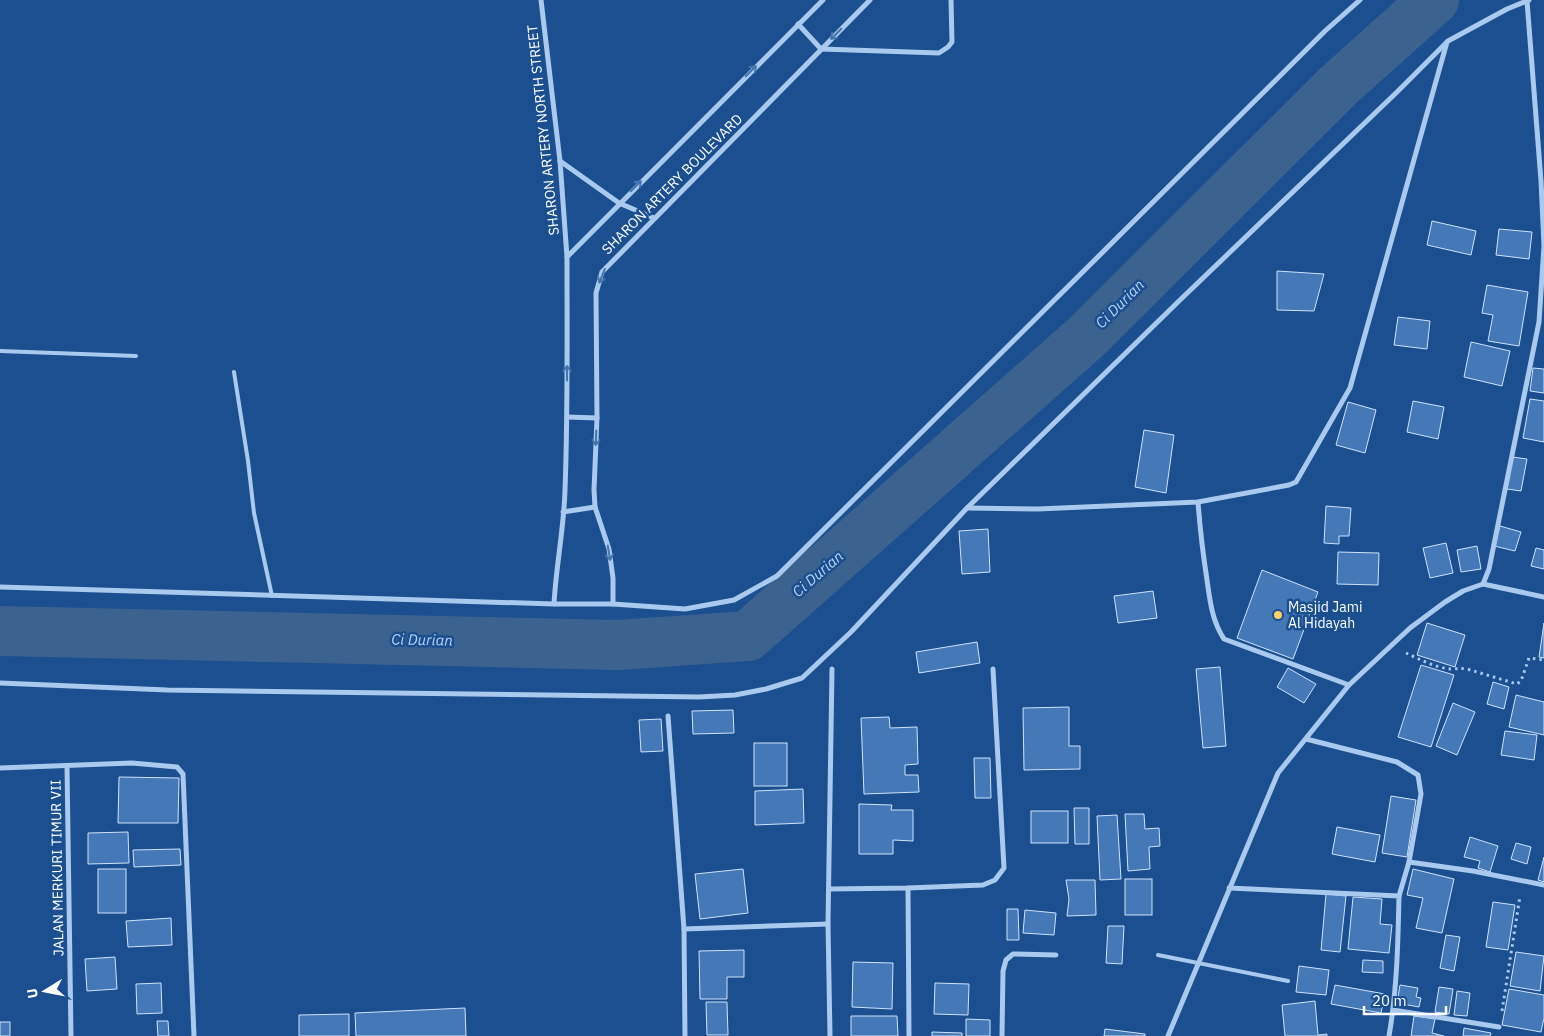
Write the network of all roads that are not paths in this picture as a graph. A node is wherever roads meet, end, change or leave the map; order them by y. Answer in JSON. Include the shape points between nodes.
{"nodes":[{"id":1,"x":541,"y":0,"type":"edge"},
{"id":2,"x":823,"y":0,"type":"edge"},
{"id":3,"x":870,"y":0,"type":"edge"},
{"id":4,"x":951,"y":0,"type":"edge"},
{"id":5,"x":1360,"y":0,"type":"edge"},
{"id":6,"x":1528,"y":0,"type":"edge"},
{"id":7,"x":798,"y":24,"type":"junction"},
{"id":8,"x":1448,"y":41,"type":"junction"},
{"id":9,"x":821,"y":49,"type":"junction"},
{"id":10,"x":560,"y":161,"type":"junction"},
{"id":11,"x":619,"y":203,"type":"junction"},
{"id":12,"x":654,"y":218,"type":"junction"},
{"id":13,"x":567,"y":257,"type":"junction"},
{"id":14,"x":0,"y":351,"type":"edge"},
{"id":15,"x":136,"y":356,"type":"dead end"},
{"id":16,"x":234,"y":372,"type":"dead end"},
{"id":17,"x":567,"y":417,"type":"junction"},
{"id":18,"x":597,"y":418,"type":"junction"},
{"id":19,"x":1198,"y":502,"type":"junction"},
{"id":20,"x":595,"y":507,"type":"junction"},
{"id":21,"x":967,"y":508,"type":"junction"},
{"id":22,"x":563,"y":512,"type":"junction"},
{"id":23,"x":1483,"y":584,"type":"junction"},
{"id":24,"x":0,"y":588,"type":"edge"},
{"id":25,"x":272,"y":596,"type":"junction"},
{"id":26,"x":1544,"y":598,"type":"edge"},
{"id":27,"x":554,"y":604,"type":"junction"},
{"id":28,"x":613,"y":604,"type":"junction"},
{"id":29,"x":832,"y":669,"type":"dead end"},
{"id":30,"x":993,"y":669,"type":"dead end"},
{"id":31,"x":0,"y":682,"type":"edge"},
{"id":32,"x":1349,"y":685,"type":"junction"},
{"id":33,"x":668,"y":716,"type":"dead end"},
{"id":34,"x":1306,"y":739,"type":"junction"},
{"id":35,"x":66,"y":766,"type":"junction"},
{"id":36,"x":0,"y":768,"type":"edge"},
{"id":37,"x":1409,"y":862,"type":"junction"},
{"id":38,"x":1544,"y":885,"type":"edge"},
{"id":39,"x":908,"y":888,"type":"junction"},
{"id":40,"x":1229,"y":888,"type":"junction"},
{"id":41,"x":830,"y":889,"type":"junction"},
{"id":42,"x":1399,"y":896,"type":"junction"},
{"id":43,"x":828,"y":924,"type":"junction"},
{"id":44,"x":684,"y":929,"type":"junction"},
{"id":45,"x":1056,"y":955,"type":"dead end"},
{"id":46,"x":1158,"y":955,"type":"dead end"},
{"id":47,"x":1198,"y":963,"type":"junction"},
{"id":48,"x":1288,"y":981,"type":"dead end"},
{"id":49,"x":1394,"y":1010,"type":"junction"},
{"id":50,"x":1499,"y":1027,"type":"road end"},
{"id":51,"x":70,"y":1036,"type":"edge"},
{"id":52,"x":194,"y":1036,"type":"edge"},
{"id":53,"x":685,"y":1036,"type":"edge"},
{"id":54,"x":830,"y":1036,"type":"edge"},
{"id":55,"x":909,"y":1036,"type":"edge"},
{"id":56,"x":1002,"y":1036,"type":"edge"},
{"id":57,"x":1168,"y":1036,"type":"edge"},
{"id":58,"x":1389,"y":1036,"type":"edge"}],
"edges":[{"from":1,"to":10,"type":"street","name":"SHARON ARTERY NORTH STREET"},
{"from":2,"to":7,"type":"street","name":"SHARON ARTERY BOULEVARD"},
{"from":3,"to":9,"type":"street","name":"SHARON ARTERY BOULEVARD","one_way":true},
{"from":4,"to":9,"type":"street","via":[[952,42],[939,53]]},
{"from":5,"to":28,"type":"street","via":[[1324,31],[777,576],[734,600],[685,609]]},
{"from":6,"to":8,"type":"street"},
{"from":6,"to":23,"type":"street","via":[[1542,181],[1544,246],[1539,322],[1489,570]]},
{"from":7,"to":9,"type":"street"},
{"from":11,"to":7,"type":"street","name":"SHARON ARTERY BOULEVARD","one_way":true},
{"from":8,"to":19,"type":"street","via":[[1350,388],[1296,482]]},
{"from":8,"to":21,"type":"street"},
{"from":9,"to":12,"type":"street","name":"SHARON ARTERY BOULEVARD"},
{"from":10,"to":11,"type":"street"},
{"from":10,"to":13,"type":"street","name":"SHARON ARTERY NORTH STREET"},
{"from":11,"to":12,"type":"street"},
{"from":11,"to":13,"type":"street","name":"SHARON ARTERY BOULEVARD"},
{"from":12,"to":18,"type":"street","name":"SHARON ARTERY BOULEVARD","one_way":true,"via":[[602,272],[596,293]]},
{"from":17,"to":13,"type":"street","one_way":true},
{"from":14,"to":15,"type":"lane"},
{"from":16,"to":25,"type":"lane","via":[[254,513]]},
{"from":17,"to":18,"type":"street"},
{"from":17,"to":22,"type":"street"},
{"from":18,"to":20,"type":"street","name":"SHARON ARTERY BOULEVARD","one_way":true},
{"from":19,"to":21,"type":"street","via":[[1038,509]]},
{"from":19,"to":32,"type":"street","via":[[1213,615],[1224,639]]},
{"from":20,"to":22,"type":"street"},
{"from":20,"to":28,"type":"street","name":"SHARON ARTERY BOULEVARD","one_way":true,"via":[[609,549]]},
{"from":21,"to":31,"type":"street","via":[[851,632],[802,678],[735,696],[166,690]]},
{"from":22,"to":27,"type":"street"},
{"from":23,"to":26,"type":"street"},
{"from":23,"to":32,"type":"street","via":[[1463,591],[1410,628]]},
{"from":24,"to":25,"type":"street"},
{"from":25,"to":27,"type":"street"},
{"from":27,"to":28,"type":"street"},
{"from":29,"to":41,"type":"street"},
{"from":30,"to":39,"type":"street","via":[[1004,868],[995,880],[983,885]]},
{"from":32,"to":34,"type":"street"},
{"from":33,"to":44,"type":"street"},
{"from":34,"to":37,"type":"street","via":[[1397,762],[1418,775],[1421,794]]},
{"from":34,"to":40,"type":"street","via":[[1278,773]]},
{"from":35,"to":36,"type":"street","name":"JALAN MERKURI TIMUR VII"},
{"from":35,"to":51,"type":"street","name":"JALAN MERKURI TIMUR VII"},
{"from":35,"to":52,"type":"street","via":[[132,763],[177,767],[183,774]]},
{"from":37,"to":38,"type":"street"},
{"from":37,"to":42,"type":"street"},
{"from":39,"to":41,"type":"street"},
{"from":39,"to":55,"type":"street"},
{"from":40,"to":42,"type":"street"},
{"from":40,"to":47,"type":"street"},
{"from":41,"to":43,"type":"street"},
{"from":42,"to":49,"type":"street"},
{"from":43,"to":44,"type":"street"},
{"from":43,"to":54,"type":"street"},
{"from":44,"to":53,"type":"street"},
{"from":45,"to":56,"type":"street","via":[[1013,954],[1006,960],[1002,971]]},
{"from":46,"to":47,"type":"lane"},
{"from":47,"to":48,"type":"lane"},
{"from":47,"to":57,"type":"street"},
{"from":49,"to":50,"type":"street"},
{"from":49,"to":58,"type":"street"}]}
